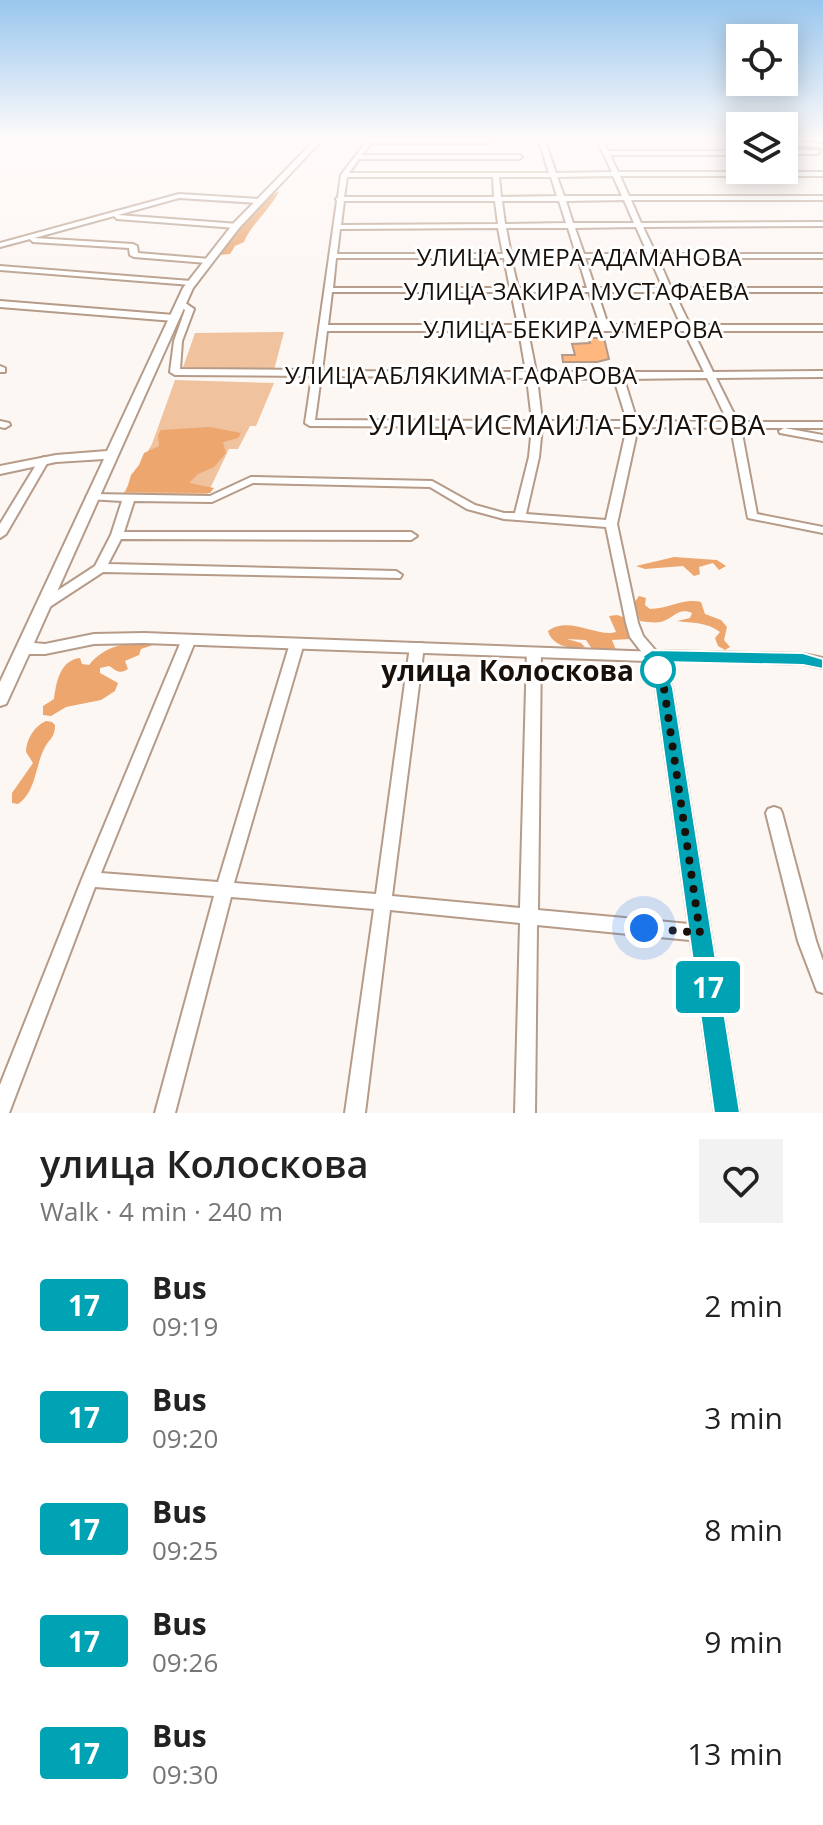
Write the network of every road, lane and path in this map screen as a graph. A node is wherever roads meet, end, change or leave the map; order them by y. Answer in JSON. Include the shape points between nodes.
{"nodes":[{"id":1,"x":269,"y":190,"type":"edge"},
{"id":2,"x":341,"y":190,"type":"edge"},
{"id":3,"x":497,"y":190,"type":"edge"},
{"id":4,"x":559,"y":190,"type":"edge"},
{"id":5,"x":624,"y":190,"type":"edge"},
{"id":6,"x":497,"y":198,"type":"junction"},
{"id":7,"x":562,"y":198,"type":"junction"},
{"id":8,"x":628,"y":198,"type":"junction"},
{"id":9,"x":823,"y":198,"type":"edge"},
{"id":10,"x":339,"y":199,"type":"junction"},
{"id":11,"x":258,"y":201,"type":"junction"},
{"id":12,"x":106,"y":216,"type":"junction"},
{"id":13,"x":572,"y":224,"type":"junction"},
{"id":14,"x":823,"y":224,"type":"edge"},
{"id":15,"x":500,"y":225,"type":"junction"},
{"id":16,"x":640,"y":225,"type":"junction"},
{"id":17,"x":236,"y":226,"type":"junction"},
{"id":18,"x":339,"y":227,"type":"junction"},
{"id":19,"x":22,"y":239,"type":"junction"},
{"id":20,"x":0,"y":245,"type":"edge"},
{"id":21,"x":581,"y":255,"type":"junction"},
{"id":22,"x":335,"y":256,"type":"junction"},
{"id":23,"x":508,"y":256,"type":"junction"},
{"id":24,"x":654,"y":256,"type":"junction"},
{"id":25,"x":823,"y":256,"type":"edge"},
{"id":26,"x":207,"y":261,"type":"junction"},
{"id":27,"x":0,"y":268,"type":"edge"},
{"id":28,"x":191,"y":283,"type":"junction"},
{"id":29,"x":513,"y":288,"type":"junction"},
{"id":30,"x":593,"y":289,"type":"junction"},
{"id":31,"x":668,"y":289,"type":"junction"},
{"id":32,"x":329,"y":290,"type":"junction"},
{"id":33,"x":823,"y":290,"type":"edge"},
{"id":34,"x":181,"y":303,"type":"junction"},
{"id":35,"x":0,"y":304,"type":"edge"},
{"id":36,"x":174,"y":318,"type":"junction"},
{"id":37,"x":323,"y":328,"type":"junction"},
{"id":38,"x":522,"y":328,"type":"junction"},
{"id":39,"x":605,"y":328,"type":"junction"},
{"id":40,"x":688,"y":328,"type":"junction"},
{"id":41,"x":823,"y":328,"type":"edge"},
{"id":42,"x":318,"y":374,"type":"junction"},
{"id":43,"x":709,"y":374,"type":"junction"},
{"id":44,"x":823,"y":374,"type":"edge"},
{"id":45,"x":531,"y":375,"type":"junction"},
{"id":46,"x":618,"y":376,"type":"junction"},
{"id":47,"x":537,"y":425,"type":"junction"},
{"id":48,"x":633,"y":425,"type":"junction"},
{"id":49,"x":757,"y":425,"type":"junction"},
{"id":50,"x":823,"y":425,"type":"edge"},
{"id":51,"x":733,"y":426,"type":"junction"},
{"id":52,"x":823,"y":438,"type":"edge"},
{"id":53,"x":113,"y":455,"type":"junction"},
{"id":54,"x":44,"y":460,"type":"junction"},
{"id":55,"x":0,"y":470,"type":"edge"},
{"id":56,"x":92,"y":497,"type":"junction"},
{"id":57,"x":129,"y":498,"type":"junction"},
{"id":58,"x":520,"y":518,"type":"junction"},
{"id":59,"x":611,"y":524,"type":"junction"},
{"id":60,"x":823,"y":530,"type":"edge"},
{"id":61,"x":0,"y":534,"type":"edge"},
{"id":62,"x":117,"y":535,"type":"junction"},
{"id":63,"x":411,"y":536,"type":"dead end"},
{"id":64,"x":100,"y":568,"type":"junction"},
{"id":65,"x":396,"y":575,"type":"dead end"},
{"id":66,"x":44,"y":605,"type":"junction"},
{"id":67,"x":189,"y":639,"type":"junction"},
{"id":68,"x":297,"y":643,"type":"junction"},
{"id":69,"x":417,"y":646,"type":"junction"},
{"id":70,"x":24,"y":648,"type":"junction"},
{"id":71,"x":534,"y":651,"type":"junction"},
{"id":72,"x":652,"y":656,"type":"junction"},
{"id":73,"x":823,"y":663,"type":"edge"},
{"id":74,"x":0,"y":700,"type":"edge"},
{"id":75,"x":774,"y":813,"type":"dead end"},
{"id":76,"x":90,"y":879,"type":"junction"},
{"id":77,"x":224,"y":890,"type":"junction"},
{"id":78,"x":383,"y":902,"type":"junction"},
{"id":79,"x":530,"y":918,"type":"junction"},
{"id":80,"x":700,"y":933,"type":"junction"},
{"id":81,"x":823,"y":985,"type":"edge"},
{"id":82,"x":0,"y":1110,"type":"edge"},
{"id":83,"x":165,"y":1113,"type":"edge"},
{"id":84,"x":355,"y":1113,"type":"edge"},
{"id":85,"x":525,"y":1113,"type":"edge"},
{"id":86,"x":727,"y":1113,"type":"edge"}],
"edges":[{"from":1,"to":11,"type":"main road"},
{"from":2,"to":10,"type":"street"},
{"from":3,"to":6,"type":"street"},
{"from":4,"to":7,"type":"street"},
{"from":5,"to":8,"type":"street"},
{"from":6,"to":7,"type":"street"},
{"from":6,"to":10,"type":"street"},
{"from":6,"to":15,"type":"street"},
{"from":7,"to":8,"type":"street"},
{"from":7,"to":13,"type":"street"},
{"from":8,"to":9,"type":"street"},
{"from":8,"to":16,"type":"street"},
{"from":10,"to":18,"type":"street"},
{"from":11,"to":12,"type":"street","via":[[179,196]]},
{"from":11,"to":17,"type":"main road"},
{"from":12,"to":17,"type":"street"},
{"from":12,"to":19,"type":"street"},
{"from":13,"to":15,"type":"street"},
{"from":13,"to":16,"type":"street"},
{"from":13,"to":21,"type":"street"},
{"from":14,"to":16,"type":"street"},
{"from":15,"to":18,"type":"street"},
{"from":15,"to":23,"type":"street"},
{"from":16,"to":24,"type":"street"},
{"from":17,"to":26,"type":"main road"},
{"from":18,"to":22,"type":"street"},
{"from":19,"to":20,"type":"street"},
{"from":19,"to":26,"type":"street","via":[[133,246],[134,255]]},
{"from":21,"to":23,"type":"street","name":"УЛИЦА УМЕРА АДАМАНОВА"},
{"from":21,"to":24,"type":"street","name":"УЛИЦА УМЕРА АДАМАНОВА"},
{"from":21,"to":30,"type":"street"},
{"from":22,"to":23,"type":"street","name":"УЛИЦА УМЕРА АДАМАНОВА"},
{"from":22,"to":32,"type":"street"},
{"from":23,"to":29,"type":"street"},
{"from":24,"to":25,"type":"street","name":"УЛИЦА УМЕРА АДАМАНОВА"},
{"from":24,"to":31,"type":"street"},
{"from":26,"to":28,"type":"main road"},
{"from":27,"to":28,"type":"street"},
{"from":28,"to":34,"type":"main road"},
{"from":29,"to":30,"type":"street","name":"УЛИЦА ЗАКИРА МУСТАФАЕВА"},
{"from":29,"to":32,"type":"street","name":"УЛИЦА ЗАКИРА МУСТАФАЕВА"},
{"from":29,"to":38,"type":"street"},
{"from":30,"to":31,"type":"street","name":"УЛИЦА ЗАКИРА МУСТАФАЕВА"},
{"from":30,"to":39,"type":"street"},
{"from":31,"to":33,"type":"street","name":"УЛИЦА ЗАКИРА МУСТАФАЕВА"},
{"from":31,"to":40,"type":"street"},
{"from":32,"to":37,"type":"street"},
{"from":34,"to":36,"type":"main road"},
{"from":34,"to":42,"type":"street","name":"УЛИЦА АБЛЯКИМА ГАФАРОВА","via":[[190,309],[178,341],[175,372]]},
{"from":35,"to":36,"type":"street"},
{"from":36,"to":53,"type":"main road"},
{"from":37,"to":38,"type":"street","name":"УЛИЦА БЕКИРА УМЕРОВА"},
{"from":37,"to":42,"type":"street"},
{"from":38,"to":39,"type":"street","name":"УЛИЦА БЕКИРА УМЕРОВА"},
{"from":38,"to":45,"type":"street"},
{"from":39,"to":40,"type":"street","name":"УЛИЦА БЕКИРА УМЕРОВА"},
{"from":40,"to":41,"type":"street","name":"УЛИЦА БЕКИРА УМЕРОВА"},
{"from":40,"to":43,"type":"street"},
{"from":42,"to":45,"type":"street","name":"УЛИЦА АБЛЯКИМА ГАФАРОВА"},
{"from":42,"to":47,"type":"street","name":"УЛИЦА ИСМАИЛА БУЛАТОВА","via":[[310,423]]},
{"from":43,"to":44,"type":"street","name":"УЛИЦА АБЛЯКИМА ГАФАРОВА"},
{"from":43,"to":46,"type":"street","name":"УЛИЦА АБЛЯКИМА ГАФАРОВА"},
{"from":43,"to":51,"type":"street"},
{"from":45,"to":46,"type":"street","name":"УЛИЦА АБЛЯКИМА ГАФАРОВА"},
{"from":45,"to":47,"type":"street"},
{"from":46,"to":48,"type":"street"},
{"from":47,"to":48,"type":"street","name":"УЛИЦА ИСМАИЛА БУЛАТОВА"},
{"from":47,"to":58,"type":"street"},
{"from":48,"to":51,"type":"street","name":"УЛИЦА ИСМАИЛА БУЛАТОВА"},
{"from":48,"to":59,"type":"street"},
{"from":49,"to":50,"type":"street","name":"УЛИЦА ИСМАИЛА БУЛАТОВА"},
{"from":49,"to":51,"type":"street","name":"УЛИЦА ИСМАИЛА БУЛАТОВА"},
{"from":49,"to":52,"type":"street"},
{"from":51,"to":60,"type":"street","via":[[752,516]]},
{"from":53,"to":54,"type":"main road","via":[[82,453]]},
{"from":53,"to":56,"type":"main road"},
{"from":54,"to":55,"type":"main road"},
{"from":54,"to":61,"type":"street"},
{"from":56,"to":57,"type":"street"},
{"from":56,"to":66,"type":"main road"},
{"from":57,"to":58,"type":"street","via":[[212,499],[251,480],[432,484],[471,507]]},
{"from":57,"to":62,"type":"street"},
{"from":58,"to":59,"type":"street"},
{"from":59,"to":72,"type":"street","via":[[632,623]]},
{"from":62,"to":63,"type":"street"},
{"from":62,"to":64,"type":"street"},
{"from":64,"to":65,"type":"street"},
{"from":64,"to":66,"type":"street"},
{"from":66,"to":70,"type":"main road"},
{"from":67,"to":68,"type":"main road"},
{"from":67,"to":70,"type":"main road","via":[[108,638]]},
{"from":67,"to":76,"type":"street"},
{"from":68,"to":69,"type":"main road"},
{"from":68,"to":77,"type":"street"},
{"from":69,"to":71,"type":"main road"},
{"from":69,"to":78,"type":"street"},
{"from":70,"to":74,"type":"main road"},
{"from":71,"to":72,"type":"main road"},
{"from":71,"to":79,"type":"street"},
{"from":72,"to":73,"type":"street"},
{"from":72,"to":80,"type":"main road","via":[[664,688]]},
{"from":75,"to":81,"type":"street"},
{"from":76,"to":77,"type":"street"},
{"from":76,"to":82,"type":"street"},
{"from":77,"to":78,"type":"street"},
{"from":77,"to":83,"type":"street"},
{"from":78,"to":79,"type":"street"},
{"from":78,"to":84,"type":"street"},
{"from":79,"to":80,"type":"street"},
{"from":79,"to":85,"type":"street"},
{"from":80,"to":86,"type":"main road"}]}
